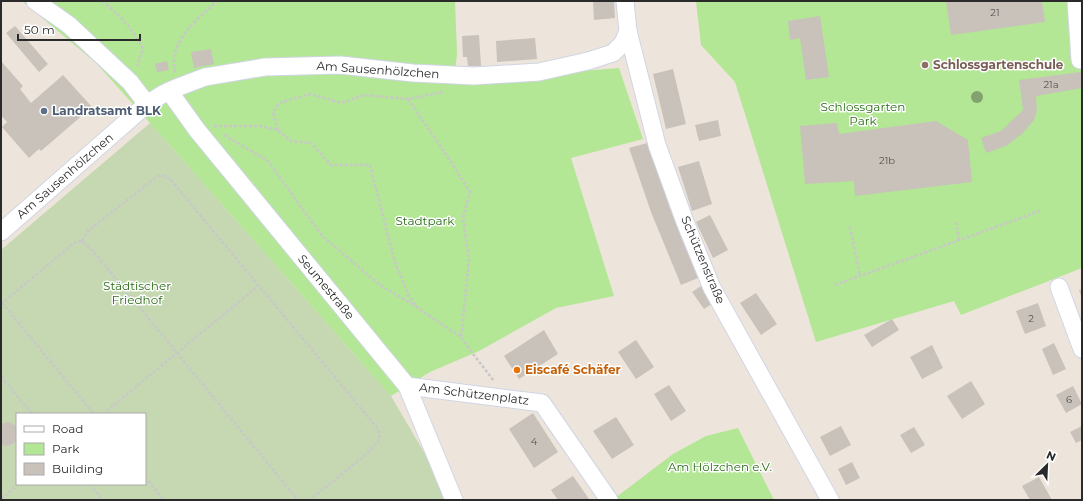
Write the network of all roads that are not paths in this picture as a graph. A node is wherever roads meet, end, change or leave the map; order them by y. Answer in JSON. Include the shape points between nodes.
{"nodes":[{"id":1,"x":35,"y":1,"type":"edge"},
{"id":2,"x":625,"y":1,"type":"edge"},
{"id":3,"x":1076,"y":1,"type":"edge"},
{"id":4,"x":628,"y":31,"type":"junction"},
{"id":5,"x":1080,"y":60,"type":"dead end"},
{"id":6,"x":174,"y":89,"type":"junction"},
{"id":7,"x":147,"y":104,"type":"junction"},
{"id":8,"x":4,"y":223,"type":"edge"},
{"id":9,"x":1059,"y":287,"type":"dead end"},
{"id":10,"x":1082,"y":349,"type":"edge"},
{"id":11,"x":408,"y":386,"type":"junction"},
{"id":12,"x":454,"y":500,"type":"edge"},
{"id":13,"x":609,"y":500,"type":"edge"},
{"id":14,"x":830,"y":500,"type":"edge"}],
"edges":[{"from":1,"to":7,"type":"street","via":[[69,25],[114,66]]},
{"from":2,"to":4,"type":"street","name":"Schützenstraße"},
{"from":3,"to":5,"type":"street"},
{"from":4,"to":6,"type":"street","name":"Am Sausenhölzchen","via":[[623,43],[613,53],[539,72],[474,76],[413,73],[340,65],[265,67],[205,77]]},
{"from":4,"to":14,"type":"street","name":"Schützenstraße","via":[[657,145],[712,288]]},
{"from":6,"to":7,"type":"street","name":"Am Sausenhölzchen"},
{"from":6,"to":11,"type":"street","name":"Seumestraße","via":[[197,130]]},
{"from":7,"to":8,"type":"street","name":"Am Sausenhölzchen"},
{"from":9,"to":10,"type":"street"},
{"from":11,"to":12,"type":"street","name":"Seumestraße"},
{"from":11,"to":13,"type":"street","name":"Am Schützenplatz","via":[[542,403]]}]}
